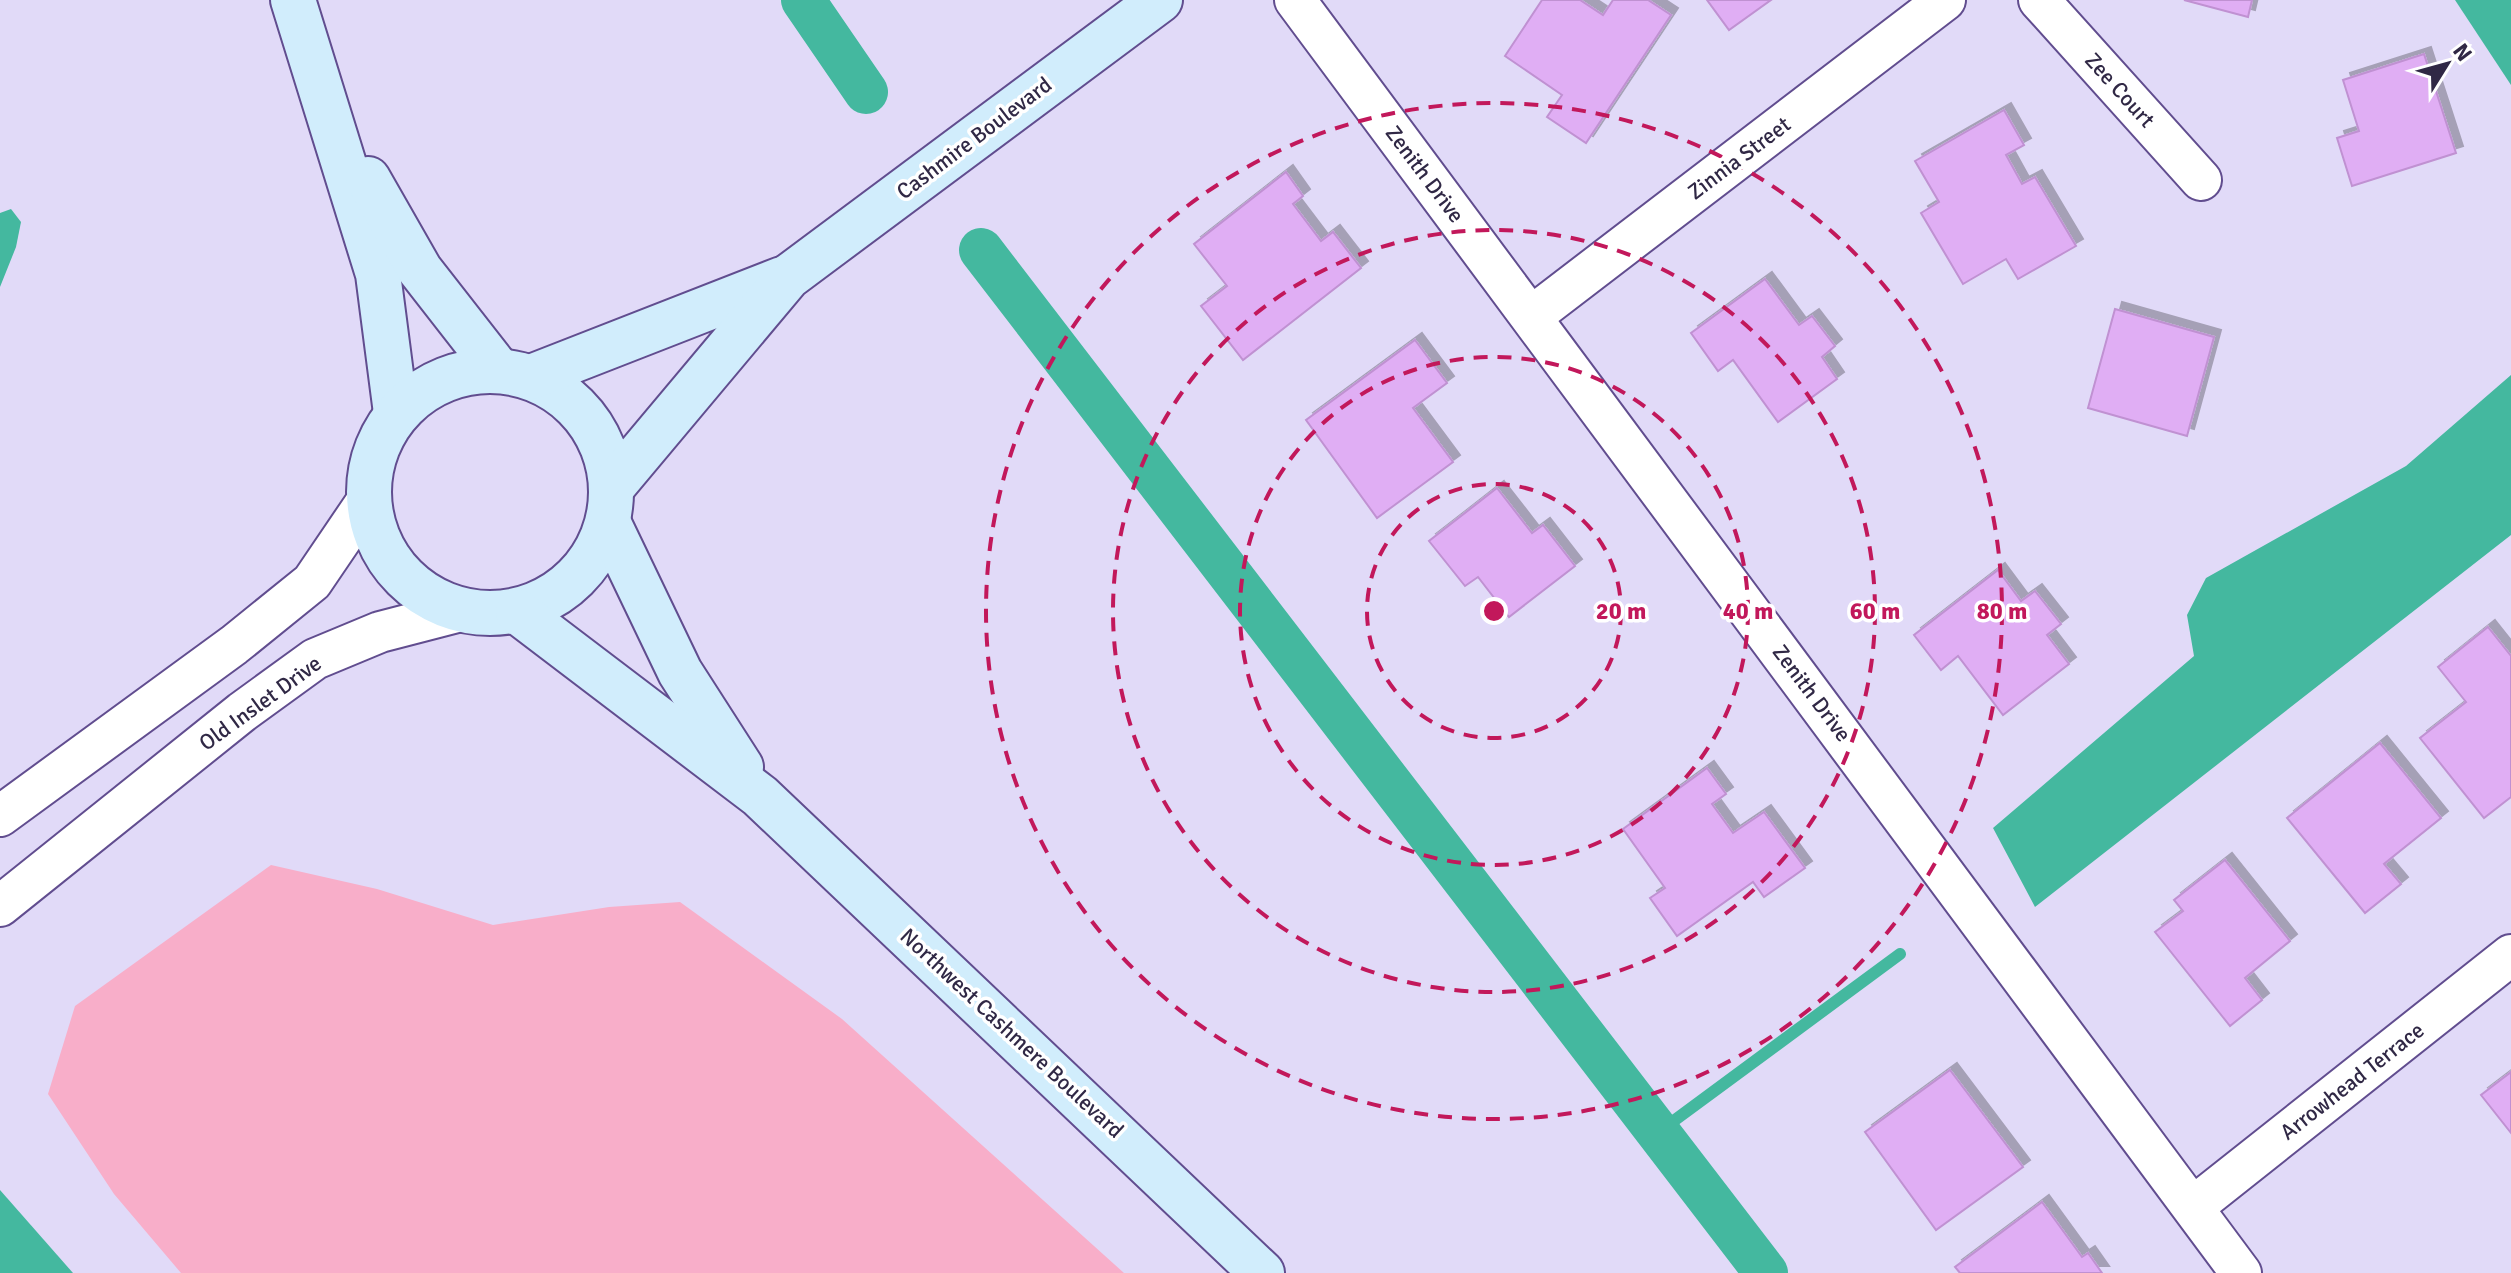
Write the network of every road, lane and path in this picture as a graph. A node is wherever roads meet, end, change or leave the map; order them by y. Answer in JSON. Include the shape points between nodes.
{"nodes":[{"id":1,"x":293,"y":0,"type":"edge"},
{"id":2,"x":1160,"y":0,"type":"edge"},
{"id":3,"x":1295,"y":0,"type":"edge"},
{"id":4,"x":1945,"y":0,"type":"edge"},
{"id":5,"x":2039,"y":0,"type":"edge"},
{"id":6,"x":330,"y":111,"type":"junction"},
{"id":7,"x":2201,"y":180,"type":"dead end"},
{"id":8,"x":788,"y":277,"type":"junction"},
{"id":9,"x":1532,"y":316,"type":"junction"},
{"id":10,"x":514,"y":374,"type":"junction"},
{"id":11,"x":396,"y":413,"type":"junction"},
{"id":12,"x":369,"y":498,"type":"junction"},
{"id":13,"x":610,"y":506,"type":"junction"},
{"id":14,"x":461,"y":611,"type":"junction"},
{"id":15,"x":518,"y":612,"type":"junction"},
{"id":16,"x":40,"y":786,"type":"junction"},
{"id":17,"x":760,"y":796,"type":"junction"},
{"id":18,"x":0,"y":816,"type":"edge"},
{"id":19,"x":83,"y":839,"type":"junction"},
{"id":20,"x":0,"y":906,"type":"edge"},
{"id":21,"x":2511,"y":955,"type":"edge"},
{"id":22,"x":2193,"y":1207,"type":"junction"},
{"id":23,"x":1262,"y":1273,"type":"edge"},
{"id":24,"x":2241,"y":1273,"type":"edge"}],
"edges":[{"from":1,"to":6,"type":"street"},
{"from":2,"to":8,"type":"street","name":"Cashmire Boulevard"},
{"from":3,"to":9,"type":"street","name":"Zenith Drive"},
{"from":4,"to":9,"type":"street","name":"Zinnia Street"},
{"from":5,"to":7,"type":"street","name":"Zee Court"},
{"from":6,"to":10,"type":"street","via":[[420,270]]},
{"from":6,"to":11,"type":"street","via":[[378,274]]},
{"from":8,"to":10,"type":"street","name":"Cashmire Boulevard"},
{"from":8,"to":13,"type":"street","name":"Cashmire Boulevard"},
{"from":9,"to":22,"type":"street","name":"Zenith Drive"},
{"from":10,"to":11,"type":"street","via":[[464,373],[432,385]]},
{"from":10,"to":13,"type":"street","via":[[562,394],[586,418],[605,450]]},
{"from":11,"to":12,"type":"street","via":[[375,454]]},
{"from":12,"to":14,"type":"street","via":[[379,543],[400,573],[427,597]]},
{"from":12,"to":16,"type":"street","via":[[312,582]]},
{"from":13,"to":15,"type":"street","via":[[593,559],[544,603]]},
{"from":13,"to":17,"type":"street","name":"Northwest Cashmere Boulevard","via":[[680,672]]},
{"from":14,"to":15,"type":"street"},
{"from":14,"to":19,"type":"street","name":"Old Inslet Drive","via":[[380,632],[315,659]]},
{"from":15,"to":17,"type":"street","name":"Northwest Cashmere Boulevard"},
{"from":16,"to":18,"type":"street"},
{"from":16,"to":19,"type":"street"},
{"from":17,"to":23,"type":"street","name":"Northwest Cashmere Boulevard"},
{"from":19,"to":20,"type":"street","name":"Old Inslet Drive"},
{"from":21,"to":22,"type":"street","name":"Arrowhead Terrace"},
{"from":22,"to":24,"type":"street","name":"Zenith Drive"}]}
